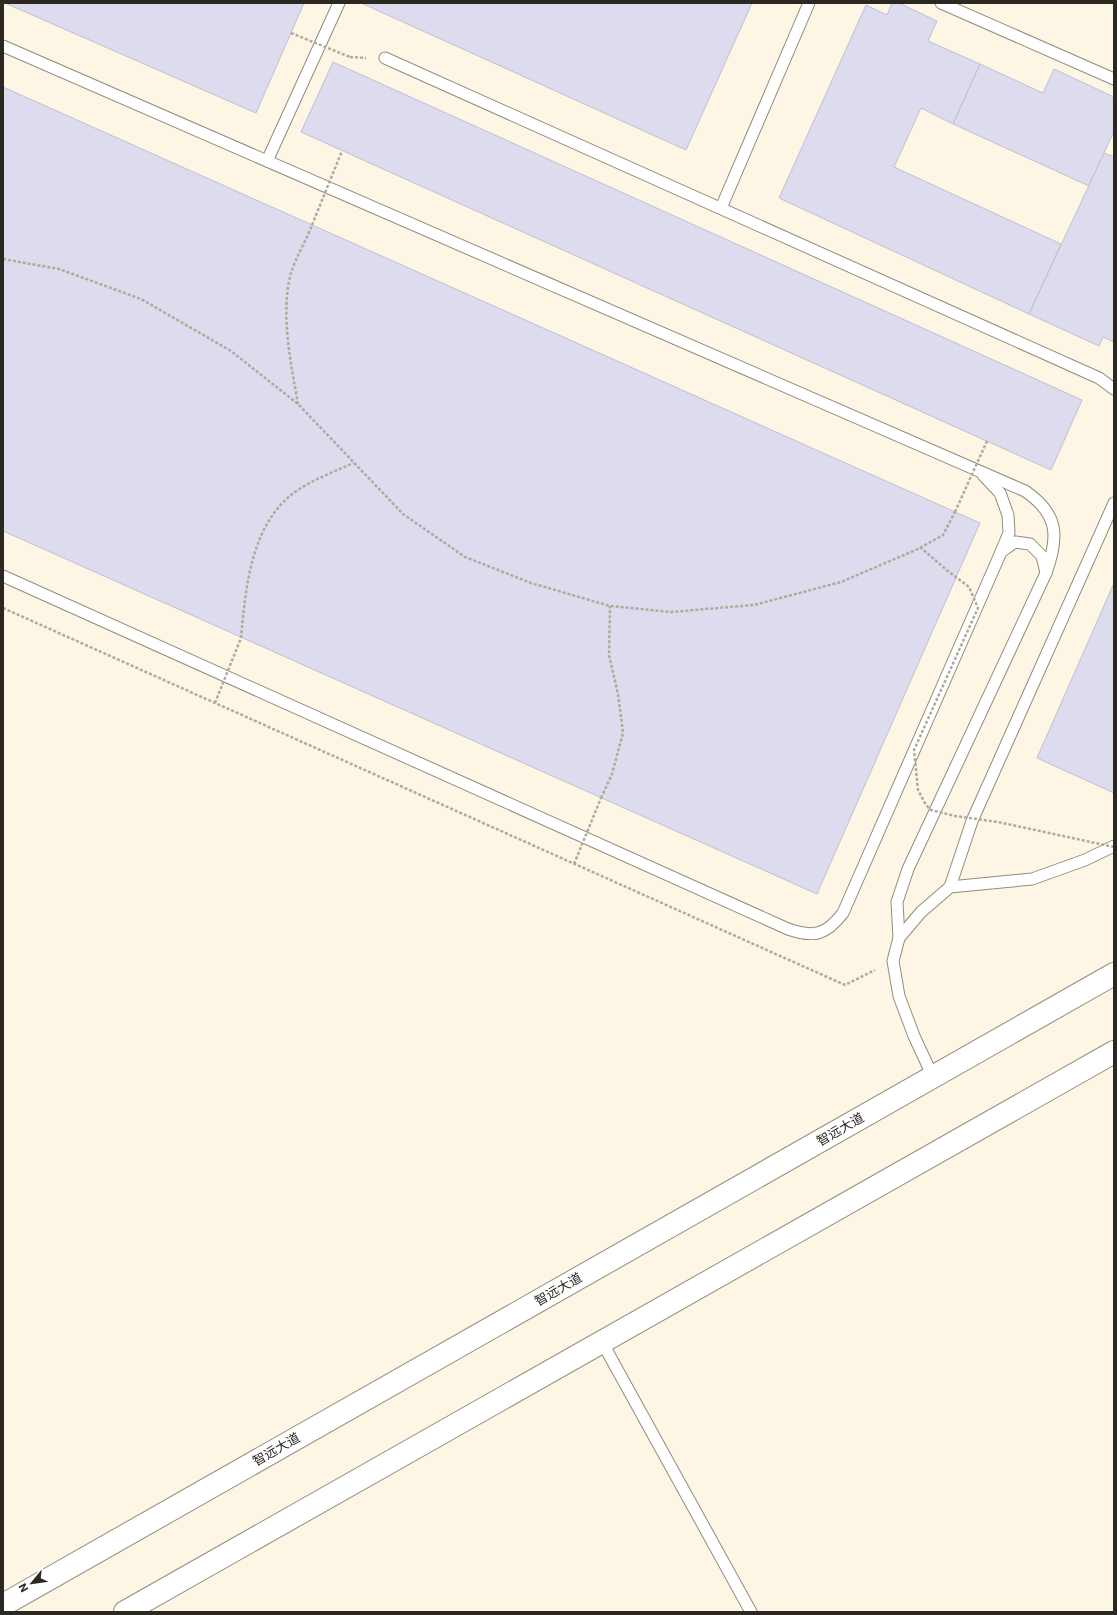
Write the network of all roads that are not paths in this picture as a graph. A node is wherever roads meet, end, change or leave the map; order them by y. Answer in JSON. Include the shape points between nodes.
{"nodes":[{"id":1,"x":339,"y":3,"type":"edge"},
{"id":2,"x":809,"y":3,"type":"edge"},
{"id":3,"x":941,"y":3,"type":"edge"},
{"id":4,"x":3,"y":46,"type":"edge"},
{"id":5,"x":385,"y":58,"type":"dead end"},
{"id":6,"x":1114,"y":79,"type":"edge"},
{"id":7,"x":267,"y":161,"type":"junction"},
{"id":8,"x":721,"y":208,"type":"junction"},
{"id":9,"x":1114,"y":389,"type":"edge"},
{"id":10,"x":980,"y":471,"type":"junction"},
{"id":11,"x":1114,"y":503,"type":"edge"},
{"id":12,"x":1001,"y":552,"type":"junction"},
{"id":13,"x":1046,"y":574,"type":"junction"},
{"id":14,"x":3,"y":576,"type":"edge"},
{"id":15,"x":1114,"y":846,"type":"edge"},
{"id":16,"x":950,"y":887,"type":"junction"},
{"id":17,"x":899,"y":938,"type":"junction"},
{"id":18,"x":1114,"y":974,"type":"edge"},
{"id":19,"x":1114,"y":1052,"type":"edge"},
{"id":20,"x":933,"y":1077,"type":"junction"},
{"id":21,"x":602,"y":1342,"type":"junction"},
{"id":22,"x":3,"y":1605,"type":"edge"},
{"id":23,"x":125,"y":1612,"type":"edge"},
{"id":24,"x":751,"y":1612,"type":"edge"}],
"edges":[{"from":1,"to":7,"type":"lane"},
{"from":2,"to":8,"type":"lane"},
{"from":3,"to":6,"type":"lane"},
{"from":4,"to":7,"type":"lane"},
{"from":5,"to":8,"type":"lane"},
{"from":7,"to":10,"type":"lane"},
{"from":8,"to":9,"type":"lane","via":[[1099,378]]},
{"from":10,"to":12,"type":"lane","via":[[1000,493],[1008,515],[1009,533]]},
{"from":10,"to":13,"type":"lane","via":[[1024,491],[1037,499],[1045,509],[1051,519],[1055,545]]},
{"from":11,"to":16,"type":"lane","via":[[972,821]]},
{"from":12,"to":13,"type":"lane","via":[[1015,542],[1030,544],[1042,556]]},
{"from":12,"to":14,"type":"lane","via":[[843,913],[827,929],[816,934],[803,934],[788,929]]},
{"from":13,"to":17,"type":"lane","via":[[908,869],[897,902]]},
{"from":15,"to":16,"type":"lane","via":[[1085,860],[1032,879]]},
{"from":16,"to":17,"type":"lane","via":[[922,912]]},
{"from":17,"to":20,"type":"lane","via":[[893,961],[899,996]]},
{"from":18,"to":20,"type":"main road","name":"智远大道"},
{"from":19,"to":21,"type":"main road"},
{"from":20,"to":22,"type":"main road","name":"智远大道"},
{"from":21,"to":23,"type":"main road"},
{"from":21,"to":24,"type":"lane"}]}
